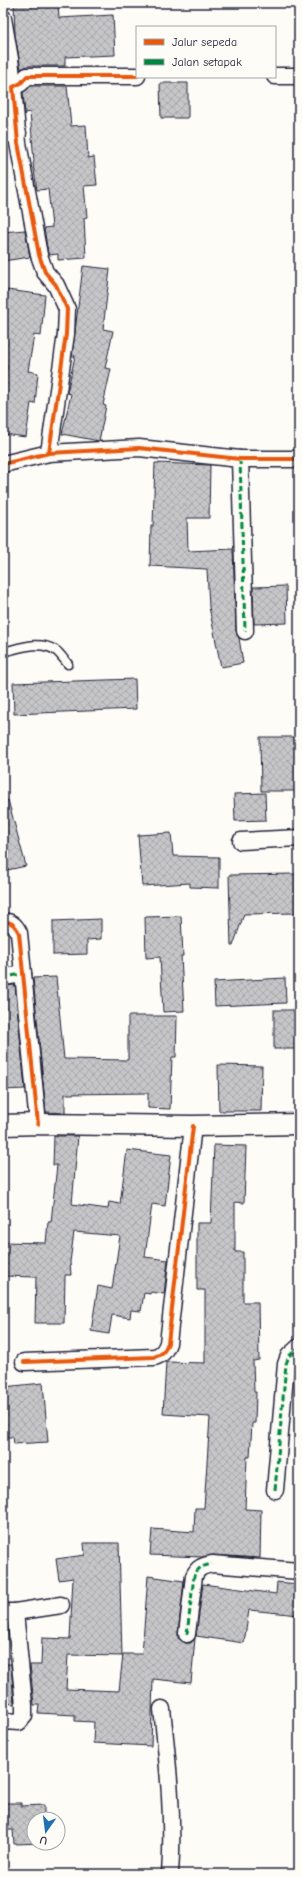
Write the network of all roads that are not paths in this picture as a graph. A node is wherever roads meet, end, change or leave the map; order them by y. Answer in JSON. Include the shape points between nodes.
{"nodes":[{"id":1,"x":3,"y":18,"type":"edge"},
{"id":2,"x":136,"y":76,"type":"edge"},
{"id":3,"x":276,"y":76,"type":"edge"},
{"id":4,"x":299,"y":76,"type":"edge"},
{"id":5,"x":13,"y":87,"type":"junction"},
{"id":6,"x":10,"y":134,"type":"edge"},
{"id":7,"x":49,"y":454,"type":"junction"},
{"id":8,"x":240,"y":459,"type":"junction"},
{"id":9,"x":299,"y":459,"type":"edge"},
{"id":10,"x":3,"y":464,"type":"edge"},
{"id":11,"x":245,"y":631,"type":"dead end"},
{"id":12,"x":3,"y":652,"type":"edge"},
{"id":13,"x":68,"y":664,"type":"dead end"},
{"id":14,"x":299,"y":838,"type":"edge"},
{"id":15,"x":241,"y":841,"type":"dead end"},
{"id":16,"x":3,"y":922,"type":"edge"},
{"id":17,"x":23,"y":974,"type":"junction"},
{"id":18,"x":3,"y":977,"type":"edge"},
{"id":19,"x":38,"y":1124,"type":"junction"},
{"id":20,"x":299,"y":1124,"type":"edge"},
{"id":21,"x":3,"y":1126,"type":"edge"},
{"id":22,"x":193,"y":1126,"type":"junction"},
{"id":23,"x":299,"y":1347,"type":"edge"},
{"id":24,"x":24,"y":1362,"type":"dead end"},
{"id":25,"x":275,"y":1490,"type":"dead end"},
{"id":26,"x":299,"y":1571,"type":"edge"},
{"id":27,"x":61,"y":1605,"type":"dead end"},
{"id":28,"x":9,"y":1612,"type":"edge"},
{"id":29,"x":186,"y":1634,"type":"dead end"},
{"id":30,"x":162,"y":1709,"type":"dead end"},
{"id":31,"x":3,"y":1721,"type":"edge"},
{"id":32,"x":170,"y":1874,"type":"edge"}],
"edges":[{"from":1,"to":5,"type":"street"},
{"from":2,"to":5,"type":"street","via":[[27,76]]},
{"from":3,"to":4,"type":"street"},
{"from":5,"to":6,"type":"street"},
{"from":6,"to":7,"type":"street","via":[[39,255],[45,272],[56,285],[67,309],[66,334]]},
{"from":7,"to":8,"type":"street","via":[[139,448]]},
{"from":7,"to":10,"type":"street"},
{"from":8,"to":9,"type":"street"},
{"from":8,"to":11,"type":"street"},
{"from":12,"to":13,"type":"lane","via":[[29,645],[43,646],[56,650]]},
{"from":14,"to":15,"type":"street"},
{"from":16,"to":17,"type":"street","via":[[8,921],[16,926],[19,933]]},
{"from":17,"to":18,"type":"street"},
{"from":17,"to":19,"type":"street"},
{"from":19,"to":21,"type":"street"},
{"from":19,"to":22,"type":"street"},
{"from":20,"to":22,"type":"street"},
{"from":22,"to":24,"type":"street","via":[[165,1351],[154,1357]]},
{"from":23,"to":25,"type":"street","via":[[289,1356],[286,1364]]},
{"from":26,"to":29,"type":"street","via":[[212,1564],[200,1567],[194,1576]]},
{"from":27,"to":28,"type":"street"},
{"from":28,"to":31,"type":"street","via":[[24,1716],[19,1722]]},
{"from":30,"to":32,"type":"street","via":[[170,1782]]}]}
